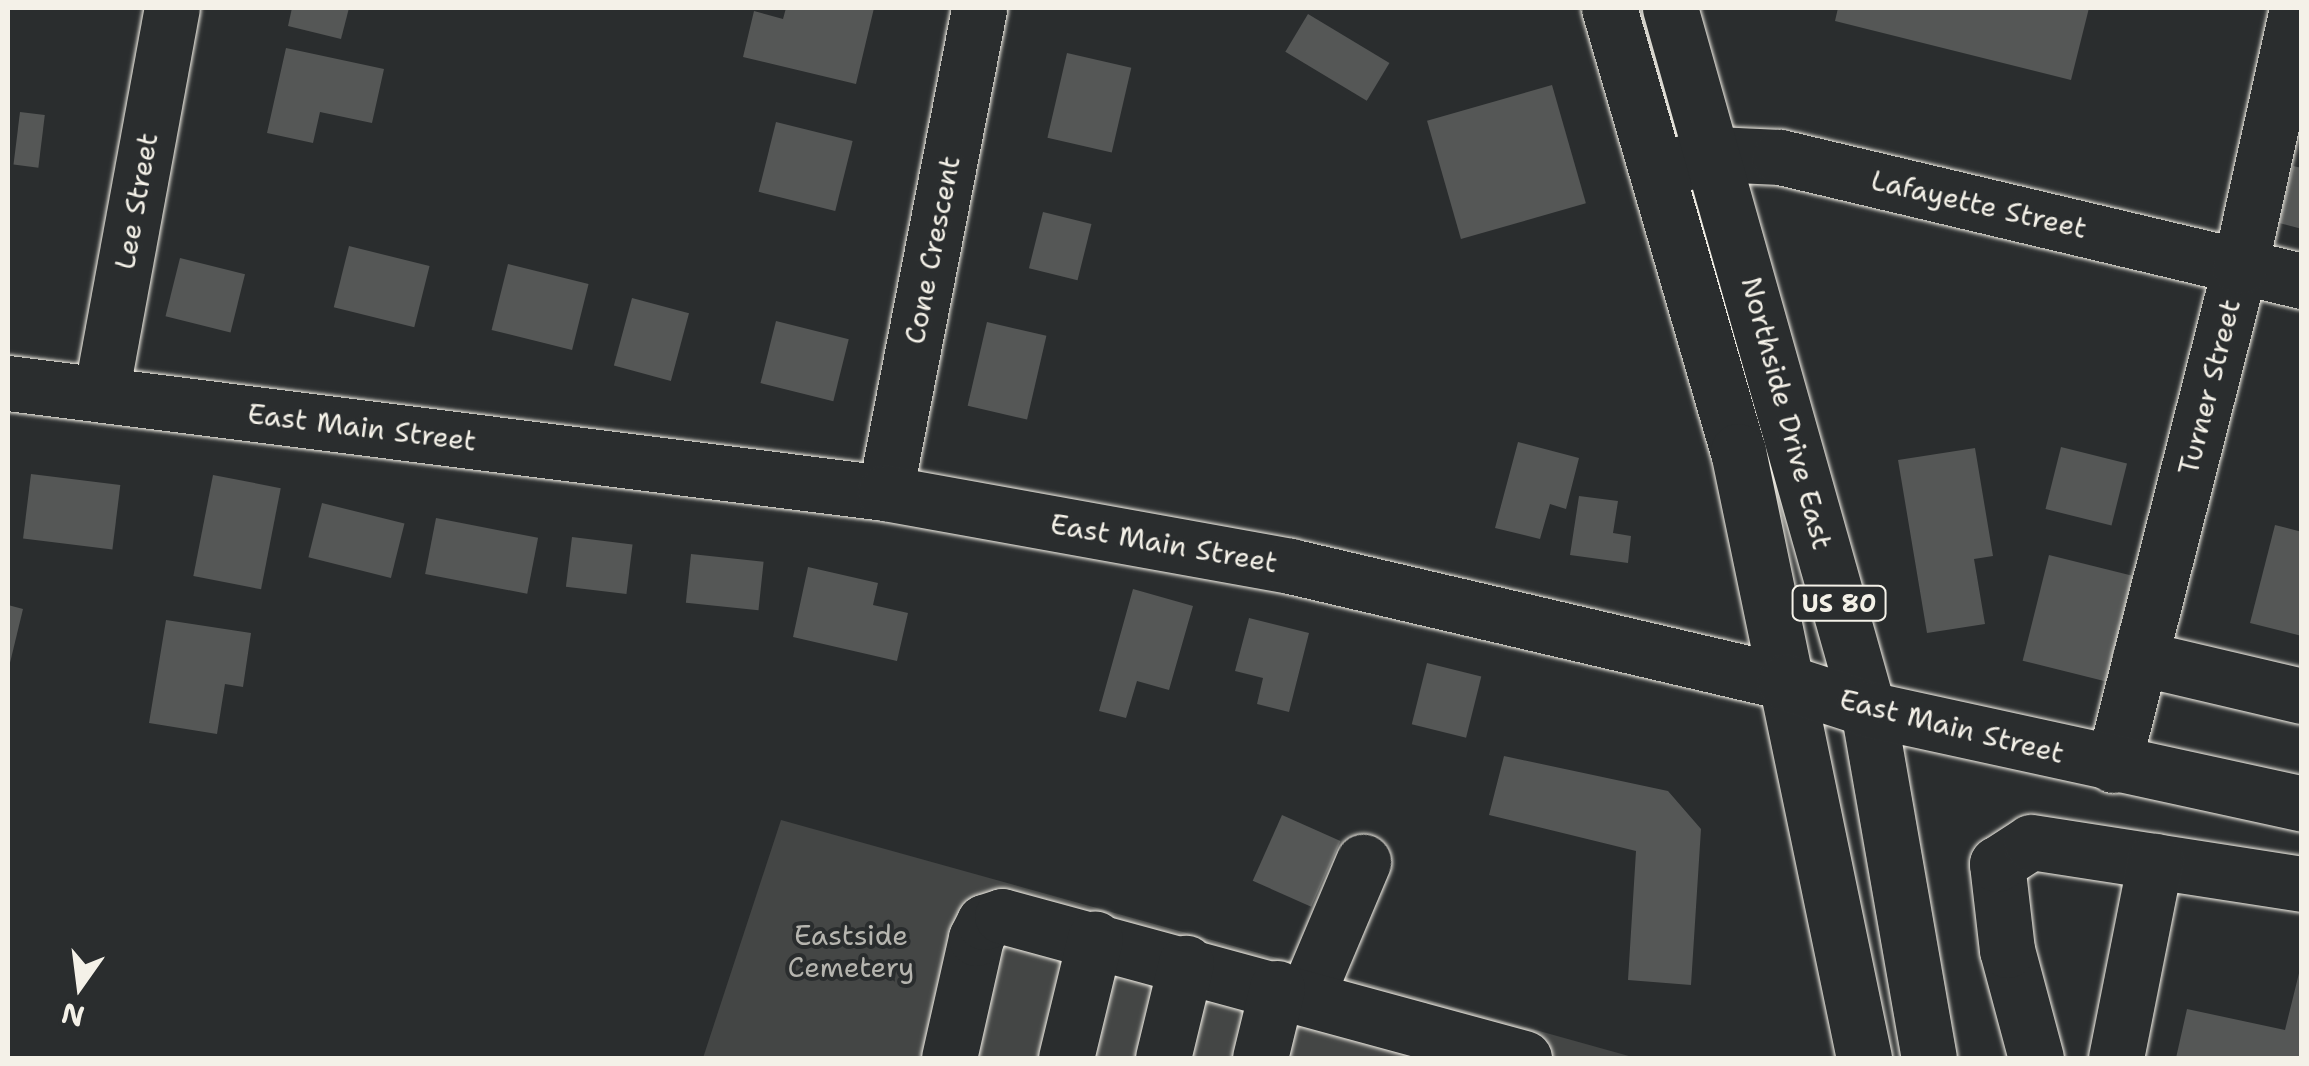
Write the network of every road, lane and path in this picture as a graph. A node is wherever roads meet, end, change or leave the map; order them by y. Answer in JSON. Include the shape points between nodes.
{"nodes":[{"id":1,"x":172,"y":8,"type":"edge"},
{"id":2,"x":978,"y":8,"type":"edge"},
{"id":3,"x":1609,"y":8,"type":"edge"},
{"id":4,"x":1670,"y":8,"type":"edge"},
{"id":5,"x":2297,"y":8,"type":"edge"},
{"id":6,"x":1715,"y":154,"type":"junction"},
{"id":7,"x":1656,"y":171,"type":"junction"},
{"id":8,"x":2240,"y":266,"type":"junction"},
{"id":9,"x":2302,"y":280,"type":"edge"},
{"id":10,"x":8,"y":384,"type":"edge"},
{"id":11,"x":101,"y":394,"type":"junction"},
{"id":12,"x":886,"y":493,"type":"junction"},
{"id":13,"x":2140,"y":658,"type":"junction"},
{"id":14,"x":1785,"y":682,"type":"junction"},
{"id":15,"x":2302,"y":696,"type":"edge"},
{"id":16,"x":1868,"y":709,"type":"junction"},
{"id":17,"x":2113,"y":765,"type":"junction"},
{"id":18,"x":2302,"y":804,"type":"edge"},
{"id":19,"x":2156,"y":861,"type":"junction"},
{"id":20,"x":1362,"y":862,"type":"dead end"},
{"id":21,"x":2302,"y":884,"type":"edge"},
{"id":22,"x":1095,"y":938,"type":"junction"},
{"id":23,"x":1186,"y":963,"type":"junction"},
{"id":24,"x":1292,"y":992,"type":"junction"},
{"id":25,"x":1361,"y":1036,"type":"edge"},
{"id":26,"x":1490,"y":1054,"type":"edge"},
{"id":27,"x":1931,"y":1056,"type":"edge"},
{"id":28,"x":949,"y":1058,"type":"edge"},
{"id":29,"x":1066,"y":1058,"type":"edge"},
{"id":30,"x":1163,"y":1058,"type":"edge"},
{"id":31,"x":1260,"y":1058,"type":"edge"},
{"id":32,"x":1864,"y":1058,"type":"edge"},
{"id":33,"x":2036,"y":1058,"type":"edge"},
{"id":34,"x":2116,"y":1058,"type":"edge"}],
"edges":[{"from":1,"to":11,"type":"main road","name":"Lee Street"},
{"from":2,"to":12,"type":"main road","name":"Cone Crescent"},
{"from":3,"to":7,"type":"main road","name":"Northside Drive East","number":"US 80"},
{"from":4,"to":6,"type":"main road","name":"Northside Drive East","number":"US 80"},
{"from":5,"to":8,"type":"main road","name":"Turner Street"},
{"from":6,"to":7,"type":"main road","name":"Lafayette Street"},
{"from":6,"to":8,"type":"main road","name":"Lafayette Street","via":[[1780,157]]},
{"from":6,"to":16,"type":"main road","name":"Northside Drive East","number":"US 80"},
{"from":7,"to":14,"type":"main road","name":"Northside Drive East","number":"US 80","via":[[1738,450]]},
{"from":8,"to":9,"type":"main road","name":"Lafayette Street"},
{"from":8,"to":13,"type":"main road","name":"Turner Street"},
{"from":10,"to":11,"type":"main road","name":"East Main Street"},
{"from":11,"to":12,"type":"main road","name":"East Main Street"},
{"from":12,"to":14,"type":"main road","name":"East Main Street","via":[[1290,566]]},
{"from":13,"to":15,"type":"main road"},
{"from":13,"to":17,"type":"main road","name":"Turner Street"},
{"from":14,"to":16,"type":"main road","name":"East Main Street"},
{"from":14,"to":32,"type":"main road","name":"Northside Drive East","number":"US 80"},
{"from":16,"to":17,"type":"main road","name":"East Main Street"},
{"from":16,"to":27,"type":"main road","name":"Northside Drive East","number":"US 80"},
{"from":17,"to":18,"type":"main road","name":"East Main Street"},
{"from":19,"to":21,"type":"main road"},
{"from":19,"to":33,"type":"main road","via":[[2031,842],[1997,864],[2007,950]]},
{"from":19,"to":34,"type":"main road"},
{"from":20,"to":24,"type":"main road"},
{"from":22,"to":23,"type":"main road"},
{"from":22,"to":28,"type":"main road","via":[[1002,916],[984,922]]},
{"from":22,"to":29,"type":"main road"},
{"from":23,"to":24,"type":"main road"},
{"from":23,"to":30,"type":"main road"},
{"from":24,"to":25,"type":"main road"},
{"from":24,"to":31,"type":"main road"},
{"from":25,"to":26,"type":"main road"}]}
